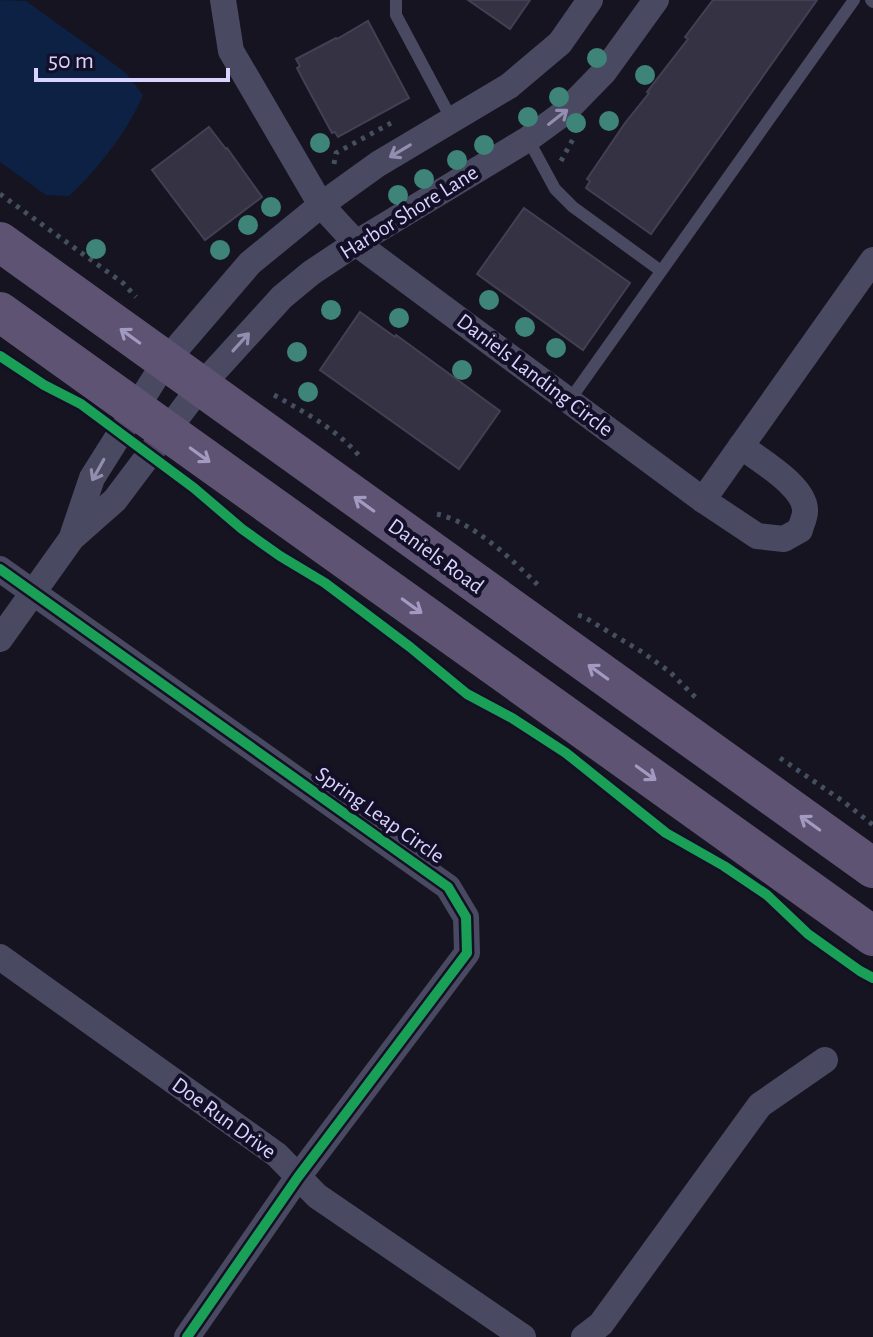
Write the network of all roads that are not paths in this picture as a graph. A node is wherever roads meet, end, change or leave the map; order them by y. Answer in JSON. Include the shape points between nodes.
{"nodes":[{"id":1,"x":223,"y":0,"type":"edge"},
{"id":2,"x":396,"y":0,"type":"edge"},
{"id":3,"x":590,"y":0,"type":"edge"},
{"id":4,"x":656,"y":0,"type":"edge"},
{"id":5,"x":854,"y":0,"type":"edge"},
{"id":6,"x":452,"y":120,"type":"junction"},
{"id":7,"x":528,"y":139,"type":"junction"},
{"id":8,"x":321,"y":205,"type":"junction"},
{"id":9,"x":0,"y":242,"type":"edge"},
{"id":10,"x":356,"y":243,"type":"junction"},
{"id":11,"x":873,"y":260,"type":"edge"},
{"id":12,"x":250,"y":263,"type":"junction"},
{"id":13,"x":661,"y":271,"type":"junction"},
{"id":14,"x":282,"y":297,"type":"junction"},
{"id":15,"x":0,"y":312,"type":"edge"},
{"id":16,"x":165,"y":362,"type":"junction"},
{"id":17,"x":200,"y":387,"type":"junction"},
{"id":18,"x":569,"y":401,"type":"junction"},
{"id":19,"x":135,"y":408,"type":"junction"},
{"id":20,"x":167,"y":432,"type":"junction"},
{"id":21,"x":741,"y":446,"type":"junction"},
{"id":22,"x":703,"y":500,"type":"junction"},
{"id":23,"x":72,"y":538,"type":"junction"},
{"id":24,"x":0,"y":569,"type":"edge"},
{"id":25,"x":33,"y":593,"type":"junction"},
{"id":26,"x":0,"y":639,"type":"edge"},
{"id":27,"x":873,"y":868,"type":"edge"},
{"id":28,"x":873,"y":936,"type":"edge"},
{"id":29,"x":0,"y":957,"type":"edge"},
{"id":30,"x":825,"y":1060,"type":"dead end"},
{"id":31,"x":298,"y":1177,"type":"junction"},
{"id":32,"x":187,"y":1337,"type":"edge"},
{"id":33,"x":523,"y":1337,"type":"edge"},
{"id":34,"x":584,"y":1337,"type":"edge"}],
"edges":[{"from":1,"to":8,"type":"street","name":"Daniels Landing Circle","via":[[231,51]]},
{"from":2,"to":6,"type":"lane","via":[[396,15]]},
{"from":3,"to":6,"type":"street","via":[[560,43],[509,86]]},
{"from":7,"to":4,"type":"street","name":"Harbor Shore Lane","one_way":true,"via":[[565,112],[604,72]]},
{"from":5,"to":13,"type":"lane"},
{"from":6,"to":8,"type":"street","one_way":true},
{"from":7,"to":10,"type":"street","name":"Harbor Shore Lane"},
{"from":7,"to":13,"type":"lane","via":[[555,189],[573,207]]},
{"from":8,"to":10,"type":"street","name":"Daniels Landing Circle"},
{"from":8,"to":12,"type":"street"},
{"from":16,"to":9,"type":"main road","name":"Daniels Road","one_way":true},
{"from":10,"to":14,"type":"street","name":"Harbor Shore Lane"},
{"from":10,"to":18,"type":"street","name":"Daniels Landing Circle"},
{"from":11,"to":21,"type":"street"},
{"from":12,"to":14,"type":"street"},
{"from":12,"to":16,"type":"street"},
{"from":13,"to":18,"type":"lane"},
{"from":17,"to":14,"type":"street","name":"Harbor Shore Lane","one_way":true},
{"from":15,"to":19,"type":"main road"},
{"from":16,"to":17,"type":"main road","name":"Daniels Road"},
{"from":16,"to":19,"type":"street"},
{"from":17,"to":20,"type":"street","name":"Harbor Shore Lane"},
{"from":27,"to":17,"type":"main road","name":"Daniels Road","one_way":true},
{"from":18,"to":22,"type":"street","name":"Daniels Landing Circle"},
{"from":19,"to":20,"type":"main road"},
{"from":19,"to":23,"type":"street","one_way":true,"via":[[92,478]]},
{"from":20,"to":23,"type":"street","via":[[115,500]]},
{"from":20,"to":28,"type":"main road","one_way":true},
{"from":21,"to":22,"type":"street"},
{"from":21,"to":22,"type":"street","name":"Daniels Landing Circle","via":[[802,497],[806,511],[800,530],[784,539],[757,536]]},
{"from":23,"to":25,"type":"street"},
{"from":24,"to":25,"type":"street","name":"Spring Leap Circle"},
{"from":25,"to":26,"type":"street"},
{"from":25,"to":31,"type":"street","name":"Spring Leap Circle","via":[[448,887],[466,917],[467,953]]},
{"from":29,"to":31,"type":"street","name":"Doe Run Drive","via":[[277,1155]]},
{"from":30,"to":34,"type":"street","via":[[760,1105],[601,1324]]},
{"from":31,"to":32,"type":"street","name":"Spring Leap Circle"},
{"from":31,"to":33,"type":"street","name":"Doe Run Drive","via":[[317,1196]]}]}
